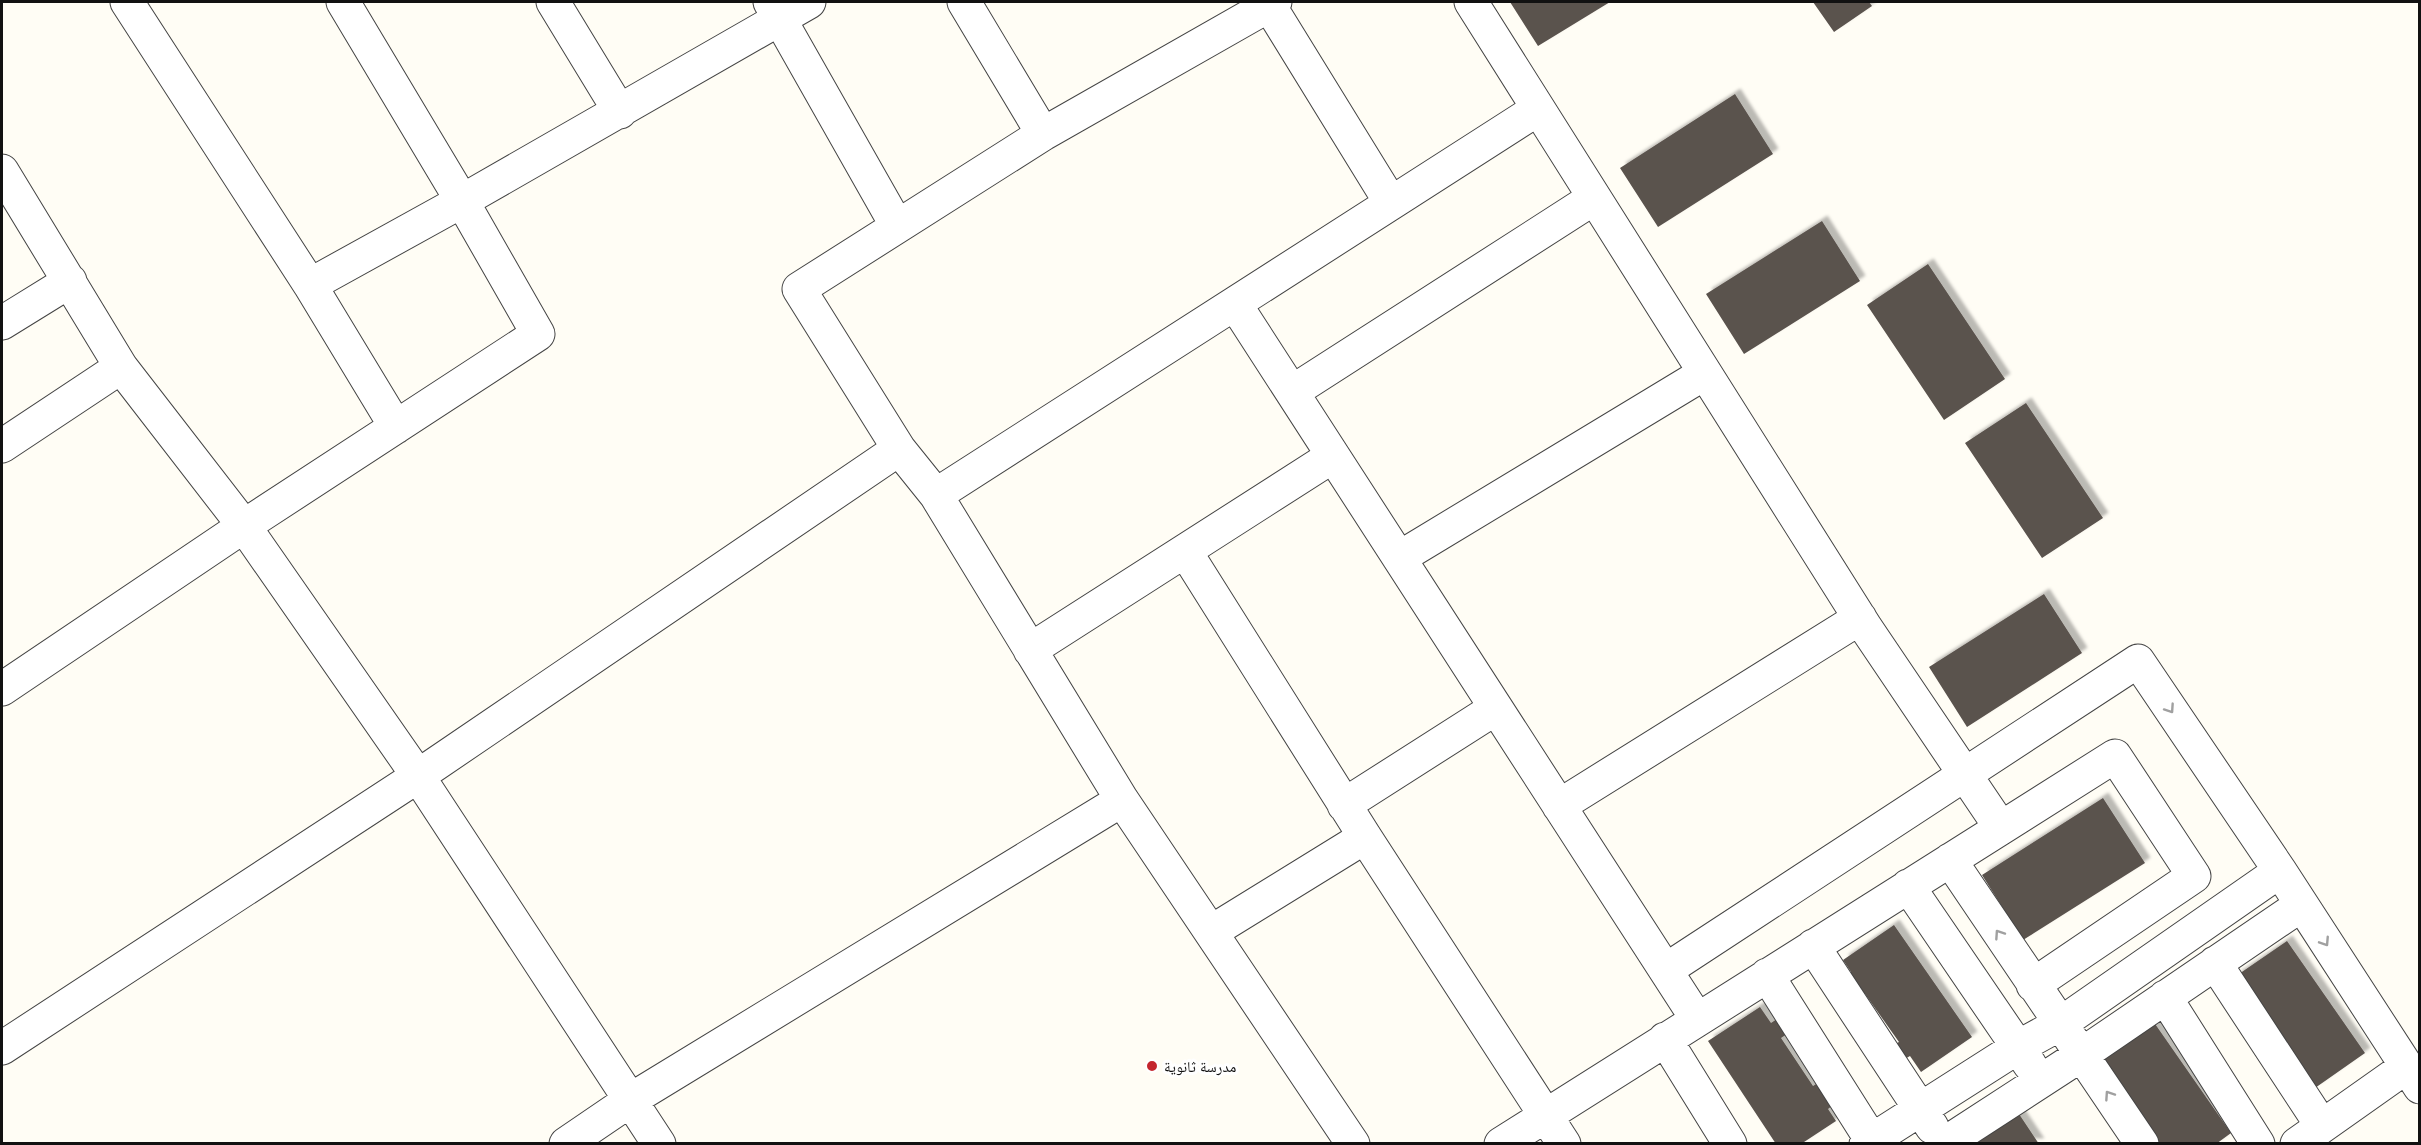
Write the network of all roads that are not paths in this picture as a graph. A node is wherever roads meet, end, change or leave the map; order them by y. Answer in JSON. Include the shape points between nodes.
{"nodes":[{"id":1,"x":127,"y":2,"type":"edge"},
{"id":2,"x":343,"y":2,"type":"edge"},
{"id":3,"x":553,"y":2,"type":"edge"},
{"id":4,"x":809,"y":2,"type":"edge"},
{"id":5,"x":964,"y":2,"type":"edge"},
{"id":6,"x":1472,"y":2,"type":"edge"},
{"id":7,"x":1272,"y":3,"type":"edge"},
{"id":8,"x":775,"y":10,"type":"edge"},
{"id":9,"x":1538,"y":109,"type":"junction"},
{"id":10,"x":620,"y":112,"type":"junction"},
{"id":11,"x":1044,"y":134,"type":"junction"},
{"id":12,"x":2,"y":171,"type":"edge"},
{"id":13,"x":1594,"y":198,"type":"junction"},
{"id":14,"x":462,"y":201,"type":"junction"},
{"id":15,"x":1391,"y":203,"type":"junction"},
{"id":16,"x":897,"y":226,"type":"junction"},
{"id":17,"x":70,"y":281,"type":"junction"},
{"id":18,"x":310,"y":285,"type":"junction"},
{"id":19,"x":1235,"y":304,"type":"junction"},
{"id":20,"x":2,"y":323,"type":"edge"},
{"id":21,"x":120,"y":367,"type":"junction"},
{"id":22,"x":1705,"y":373,"type":"junction"},
{"id":23,"x":1292,"y":392,"type":"junction"},
{"id":24,"x":396,"y":427,"type":"junction"},
{"id":25,"x":2,"y":446,"type":"edge"},
{"id":26,"x":899,"y":449,"type":"junction"},
{"id":27,"x":1333,"y":456,"type":"junction"},
{"id":28,"x":936,"y":495,"type":"junction"},
{"id":29,"x":244,"y":526,"type":"junction"},
{"id":30,"x":1185,"y":551,"type":"junction"},
{"id":31,"x":1399,"y":558,"type":"junction"},
{"id":32,"x":1860,"y":618,"type":"junction"},
{"id":33,"x":1030,"y":650,"type":"junction"},
{"id":34,"x":2,"y":688,"type":"edge"},
{"id":35,"x":1496,"y":708,"type":"junction"},
{"id":36,"x":1965,"y":774,"type":"junction"},
{"id":37,"x":418,"y":776,"type":"junction"},
{"id":38,"x":1122,"y":800,"type":"junction"},
{"id":39,"x":1344,"y":805,"type":"junction"},
{"id":40,"x":1559,"y":806,"type":"junction"},
{"id":41,"x":2001,"y":828,"type":"junction"},
{"id":42,"x":1365,"y":837,"type":"junction"},
{"id":43,"x":1950,"y":860,"type":"junction"},
{"id":44,"x":2280,"y":870,"type":"junction"},
{"id":45,"x":1908,"y":886,"type":"junction"},
{"id":46,"x":2301,"y":905,"type":"junction"},
{"id":47,"x":1211,"y":932,"type":"junction"},
{"id":48,"x":1813,"y":946,"type":"junction"},
{"id":49,"x":2215,"y":963,"type":"junction"},
{"id":50,"x":1666,"y":970,"type":"junction"},
{"id":51,"x":1767,"y":975,"type":"junction"},
{"id":52,"x":2033,"y":985,"type":"junction"},
{"id":53,"x":2165,"y":997,"type":"junction"},
{"id":54,"x":1697,"y":1019,"type":"junction"},
{"id":55,"x":2060,"y":1024,"type":"junction"},
{"id":56,"x":1665,"y":1039,"type":"junction"},
{"id":57,"x":2018,"y":1047,"type":"junction"},
{"id":58,"x":2,"y":1048,"type":"edge"},
{"id":59,"x":2081,"y":1055,"type":"junction"},
{"id":60,"x":2413,"y":1077,"type":"edge"},
{"id":61,"x":2041,"y":1081,"type":"junction"},
{"id":62,"x":632,"y":1099,"type":"junction"},
{"id":63,"x":1920,"y":1110,"type":"junction"},
{"id":64,"x":1545,"y":1116,"type":"junction"},
{"id":65,"x":2310,"y":1135,"type":"edge"},
{"id":66,"x":1871,"y":1142,"type":"edge"},
{"id":67,"x":566,"y":1143,"type":"edge"},
{"id":68,"x":659,"y":1143,"type":"edge"},
{"id":69,"x":1353,"y":1143,"type":"edge"},
{"id":70,"x":1501,"y":1143,"type":"edge"},
{"id":71,"x":1564,"y":1143,"type":"edge"},
{"id":72,"x":1730,"y":1143,"type":"edge"},
{"id":73,"x":1943,"y":1143,"type":"edge"},
{"id":74,"x":2142,"y":1143,"type":"edge"},
{"id":75,"x":2258,"y":1143,"type":"edge"}],
"edges":[{"from":1,"to":18,"type":"street"},
{"from":2,"to":14,"type":"street"},
{"from":3,"to":10,"type":"street"},
{"from":4,"to":8,"type":"street"},
{"from":5,"to":11,"type":"street"},
{"from":6,"to":9,"type":"street"},
{"from":7,"to":11,"type":"street"},
{"from":7,"to":15,"type":"street"},
{"from":8,"to":10,"type":"street"},
{"from":8,"to":16,"type":"street"},
{"from":9,"to":13,"type":"street"},
{"from":9,"to":15,"type":"street"},
{"from":10,"to":14,"type":"street"},
{"from":11,"to":16,"type":"street"},
{"from":12,"to":17,"type":"street"},
{"from":13,"to":22,"type":"street"},
{"from":13,"to":23,"type":"street"},
{"from":14,"to":18,"type":"street"},
{"from":14,"to":24,"type":"street","via":[[538,334]]},
{"from":15,"to":19,"type":"street"},
{"from":16,"to":26,"type":"street","via":[[799,289]]},
{"from":17,"to":20,"type":"street"},
{"from":17,"to":21,"type":"street"},
{"from":18,"to":24,"type":"street"},
{"from":19,"to":23,"type":"street"},
{"from":19,"to":28,"type":"street"},
{"from":21,"to":25,"type":"street"},
{"from":21,"to":29,"type":"street"},
{"from":22,"to":31,"type":"street"},
{"from":22,"to":32,"type":"street"},
{"from":23,"to":27,"type":"street"},
{"from":24,"to":29,"type":"street"},
{"from":26,"to":28,"type":"street"},
{"from":26,"to":37,"type":"street"},
{"from":27,"to":30,"type":"street"},
{"from":27,"to":31,"type":"street"},
{"from":28,"to":33,"type":"street"},
{"from":29,"to":34,"type":"street"},
{"from":29,"to":37,"type":"street"},
{"from":30,"to":33,"type":"street"},
{"from":30,"to":39,"type":"street"},
{"from":31,"to":35,"type":"street"},
{"from":32,"to":36,"type":"street"},
{"from":32,"to":40,"type":"street"},
{"from":33,"to":38,"type":"street"},
{"from":35,"to":39,"type":"street"},
{"from":35,"to":40,"type":"street"},
{"from":36,"to":41,"type":"street"},
{"from":36,"to":44,"type":"street","one_way":true,"via":[[2138,661]]},
{"from":36,"to":50,"type":"street"},
{"from":37,"to":58,"type":"street"},
{"from":37,"to":62,"type":"street"},
{"from":38,"to":47,"type":"street"},
{"from":38,"to":62,"type":"street"},
{"from":39,"to":42,"type":"street"},
{"from":40,"to":50,"type":"street"},
{"from":41,"to":43,"type":"street"},
{"from":41,"to":52,"type":"street","via":[[2115,756],[2194,876]]},
{"from":42,"to":47,"type":"street"},
{"from":42,"to":64,"type":"street"},
{"from":43,"to":45,"type":"street"},
{"from":52,"to":43,"type":"street","one_way":true},
{"from":44,"to":46,"type":"street"},
{"from":44,"to":55,"type":"street"},
{"from":45,"to":48,"type":"street"},
{"from":45,"to":57,"type":"street"},
{"from":46,"to":49,"type":"street"},
{"from":46,"to":60,"type":"street","one_way":true},
{"from":47,"to":69,"type":"street"},
{"from":48,"to":51,"type":"street"},
{"from":48,"to":63,"type":"street"},
{"from":49,"to":53,"type":"street"},
{"from":49,"to":65,"type":"street"},
{"from":50,"to":54,"type":"street"},
{"from":51,"to":54,"type":"street"},
{"from":51,"to":66,"type":"street"},
{"from":52,"to":55,"type":"street"},
{"from":53,"to":59,"type":"street"},
{"from":53,"to":75,"type":"street"},
{"from":54,"to":56,"type":"street"},
{"from":55,"to":57,"type":"street"},
{"from":55,"to":59,"type":"street"},
{"from":56,"to":64,"type":"street"},
{"from":56,"to":72,"type":"street"},
{"from":57,"to":61,"type":"street"},
{"from":57,"to":63,"type":"street"},
{"from":59,"to":61,"type":"street"},
{"from":74,"to":59,"type":"street","one_way":true},
{"from":60,"to":65,"type":"street"},
{"from":61,"to":73,"type":"street"},
{"from":62,"to":67,"type":"street"},
{"from":62,"to":68,"type":"street"},
{"from":63,"to":66,"type":"street"},
{"from":63,"to":73,"type":"street"},
{"from":64,"to":70,"type":"street"},
{"from":64,"to":71,"type":"street"}]}
